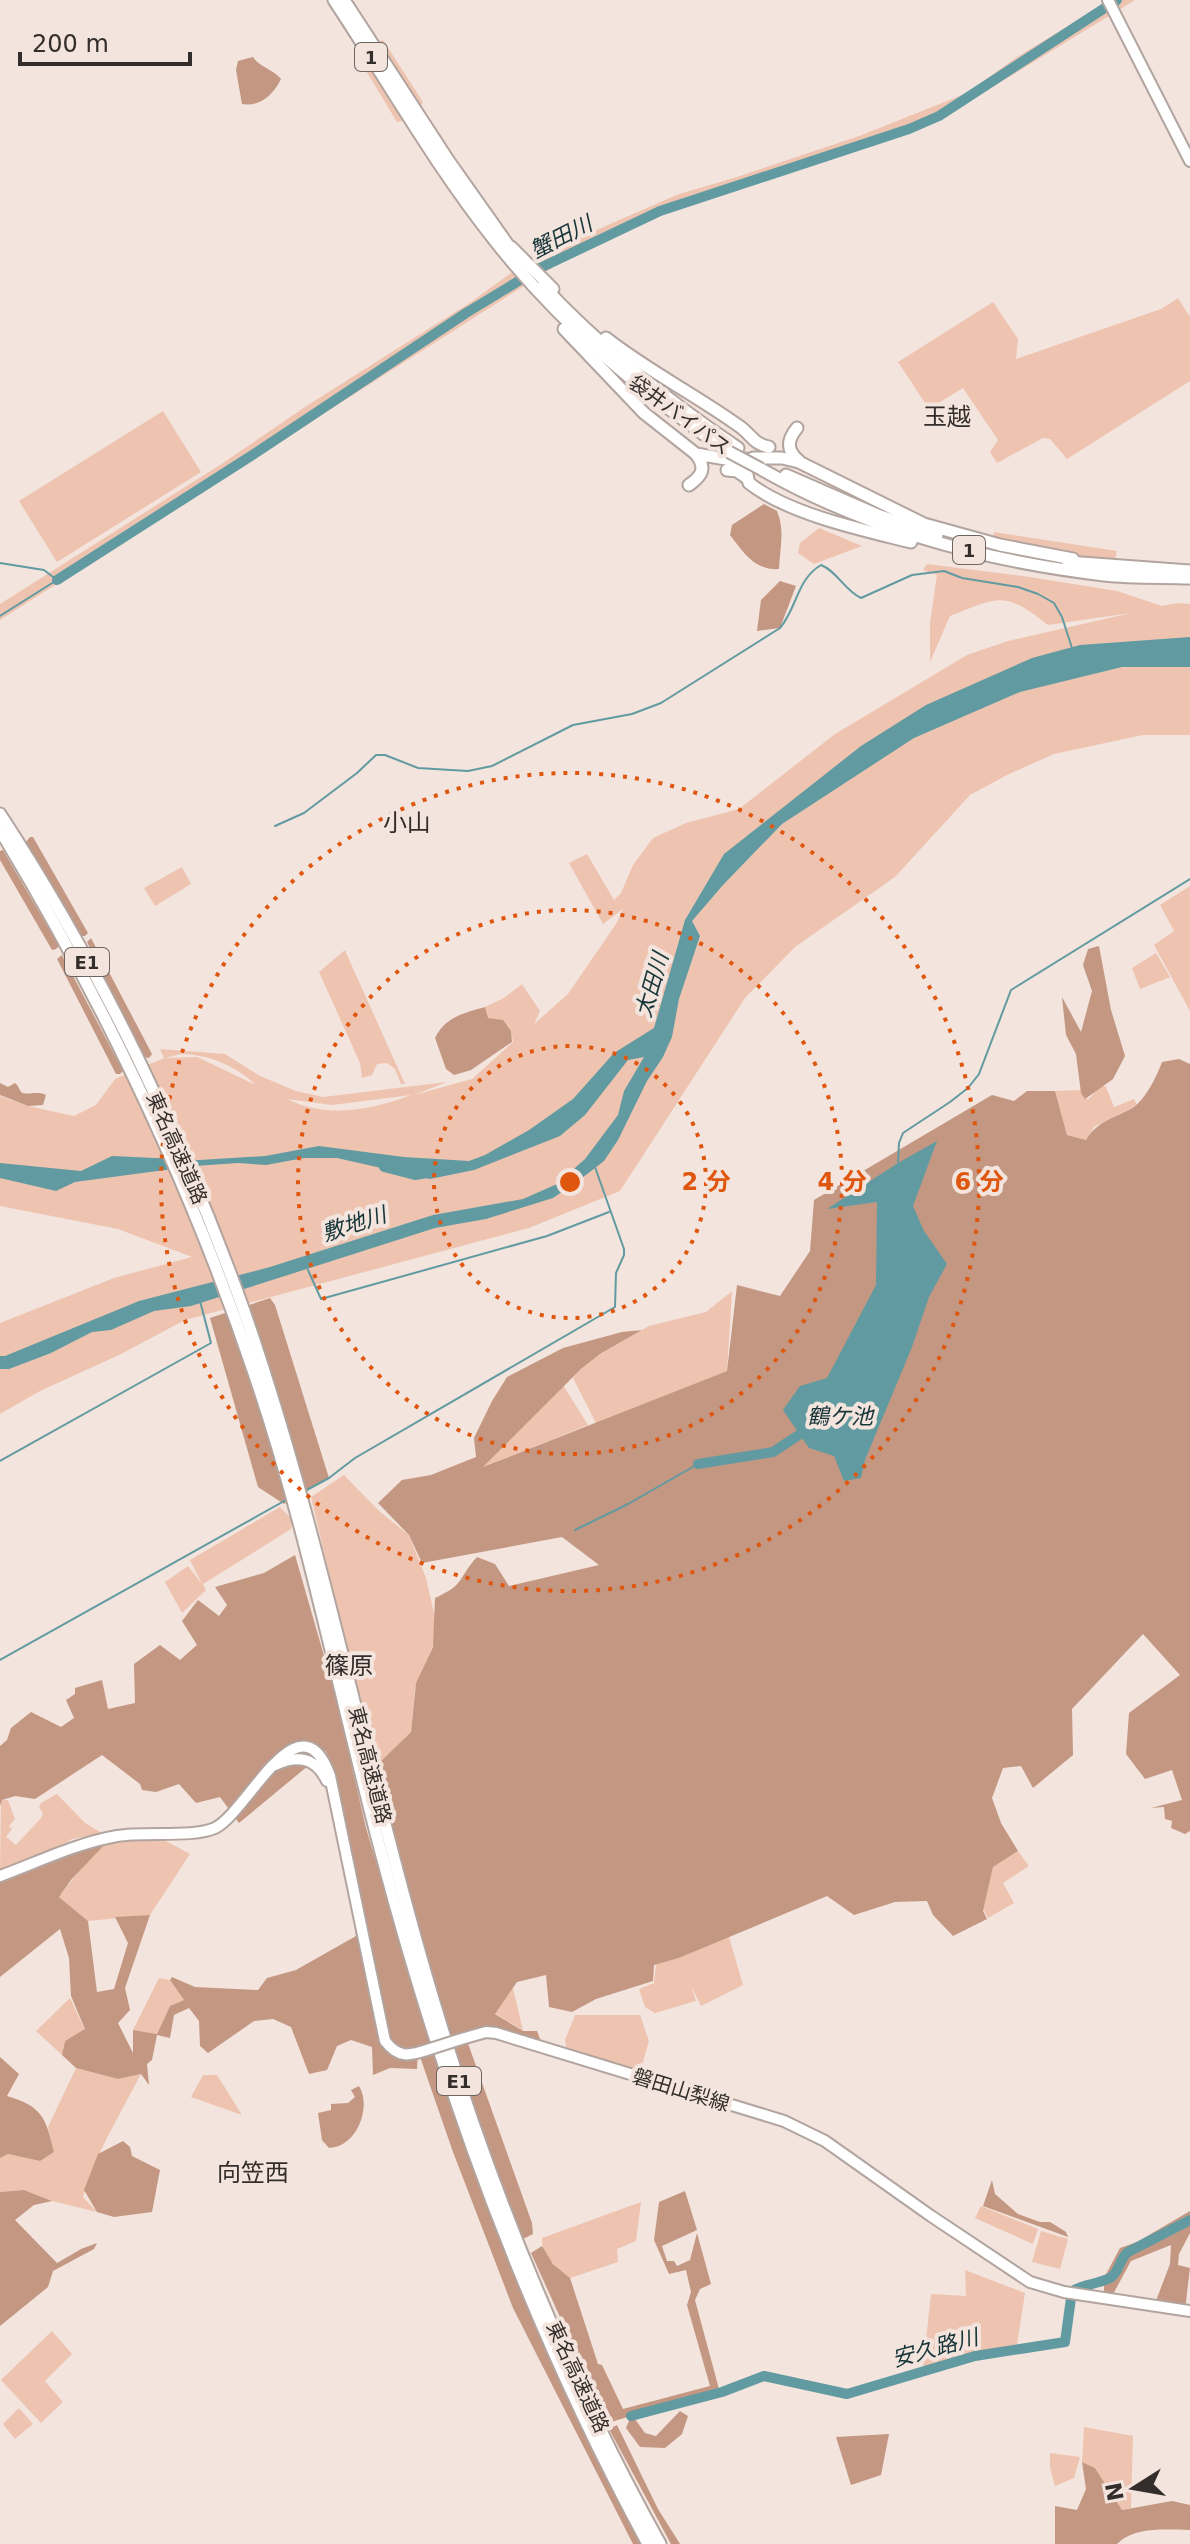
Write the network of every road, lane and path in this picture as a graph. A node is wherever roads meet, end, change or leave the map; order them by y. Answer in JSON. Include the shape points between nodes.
{"nodes":[{"id":1,"x":334,"y":0,"type":"edge"},
{"id":2,"x":344,"y":0,"type":"edge"},
{"id":3,"x":1108,"y":0,"type":"edge"},
{"id":4,"x":412,"y":112,"type":"junction"},
{"id":5,"x":1190,"y":161,"type":"edge"},
{"id":6,"x":499,"y":240,"type":"junction"},
{"id":7,"x":536,"y":284,"type":"junction"},
{"id":8,"x":797,"y":428,"type":"dead end"},
{"id":9,"x":749,"y":437,"type":"junction"},
{"id":10,"x":769,"y":447,"type":"dead end"},
{"id":11,"x":696,"y":454,"type":"junction"},
{"id":12,"x":748,"y":460,"type":"junction"},
{"id":13,"x":799,"y":462,"type":"junction"},
{"id":14,"x":764,"y":467,"type":"junction"},
{"id":15,"x":727,"y":470,"type":"dead end"},
{"id":16,"x":747,"y":478,"type":"junction"},
{"id":17,"x":689,"y":485,"type":"dead end"},
{"id":18,"x":998,"y":558,"type":"junction"},
{"id":19,"x":1107,"y":566,"type":"junction"},
{"id":20,"x":1190,"y":571,"type":"edge"},
{"id":21,"x":1190,"y":578,"type":"edge"},
{"id":22,"x":0,"y":814,"type":"edge"},
{"id":23,"x":0,"y":830,"type":"edge"},
{"id":24,"x":158,"y":1116,"type":"junction"},
{"id":25,"x":322,"y":1595,"type":"junction"},
{"id":26,"x":0,"y":1876,"type":"edge"},
{"id":27,"x":1190,"y":2311,"type":"edge"},
{"id":28,"x":648,"y":2544,"type":"edge"},
{"id":29,"x":660,"y":2544,"type":"edge"}],
"edges":[{"from":1,"to":4,"type":"highway","number":"1"},
{"from":2,"to":4,"type":"highway","number":"1"},
{"from":3,"to":5,"type":"main road"},
{"from":4,"to":6,"type":"highway","number":"1"},
{"from":6,"to":7,"type":"highway"},
{"from":6,"to":7,"type":"highway"},
{"from":7,"to":9,"type":"highway","via":[[626,354]]},
{"from":7,"to":11,"type":"highway","via":[[644,413]]},
{"from":7,"to":14,"type":"highway","name":"袋井バイパス","number":"1","bridge":true,"via":[[570,326],[670,412]]},
{"from":8,"to":13,"type":"highway","via":[[789,449]]},
{"from":9,"to":10,"type":"highway"},
{"from":9,"to":12,"type":"highway"},
{"from":11,"to":12,"type":"highway"},
{"from":11,"to":17,"type":"highway","via":[[702,473]]},
{"from":12,"to":13,"type":"highway"},
{"from":12,"to":16,"type":"highway"},
{"from":13,"to":19,"type":"highway","via":[[924,524]]},
{"from":14,"to":18,"type":"highway","name":"袋井バイパス","number":"1","via":[[797,490],[877,523]]},
{"from":14,"to":19,"type":"highway","name":"袋井バイパス","number":"1","via":[[949,539],[999,552]]},
{"from":15,"to":16,"type":"highway"},
{"from":16,"to":18,"type":"highway","via":[[781,502],[852,527]]},
{"from":18,"to":21,"type":"highway","name":"袋井バイパス","number":"1","via":[[1106,575]]},
{"from":19,"to":20,"type":"highway","name":"袋井バイパス","number":"1"},
{"from":22,"to":24,"type":"highway","name":"東名高速道路","number":"E1","via":[[71,932]]},
{"from":23,"to":24,"type":"highway","name":"東名高速道路","number":"E1"},
{"from":24,"to":25,"type":"highway","name":"東名高速道路","number":"E1","via":[[238,1311],[284,1452]]},
{"from":25,"to":28,"type":"highway","name":"東名高速道路","number":"E1","via":[[381,1853],[462,2122],[529,2295]]},
{"from":25,"to":29,"type":"highway","name":"東名高速道路","number":"E1","via":[[426,1975],[472,2118],[544,2305]]},
{"from":26,"to":27,"type":"main road","name":"磐田山梨線","bridge":true,"via":[[97,1840],[213,1829],[228,1820],[287,1750],[310,1748],[325,1762],[385,2041],[400,2056],[495,2033],[784,2121],[825,2141],[1030,2282]]}]}
